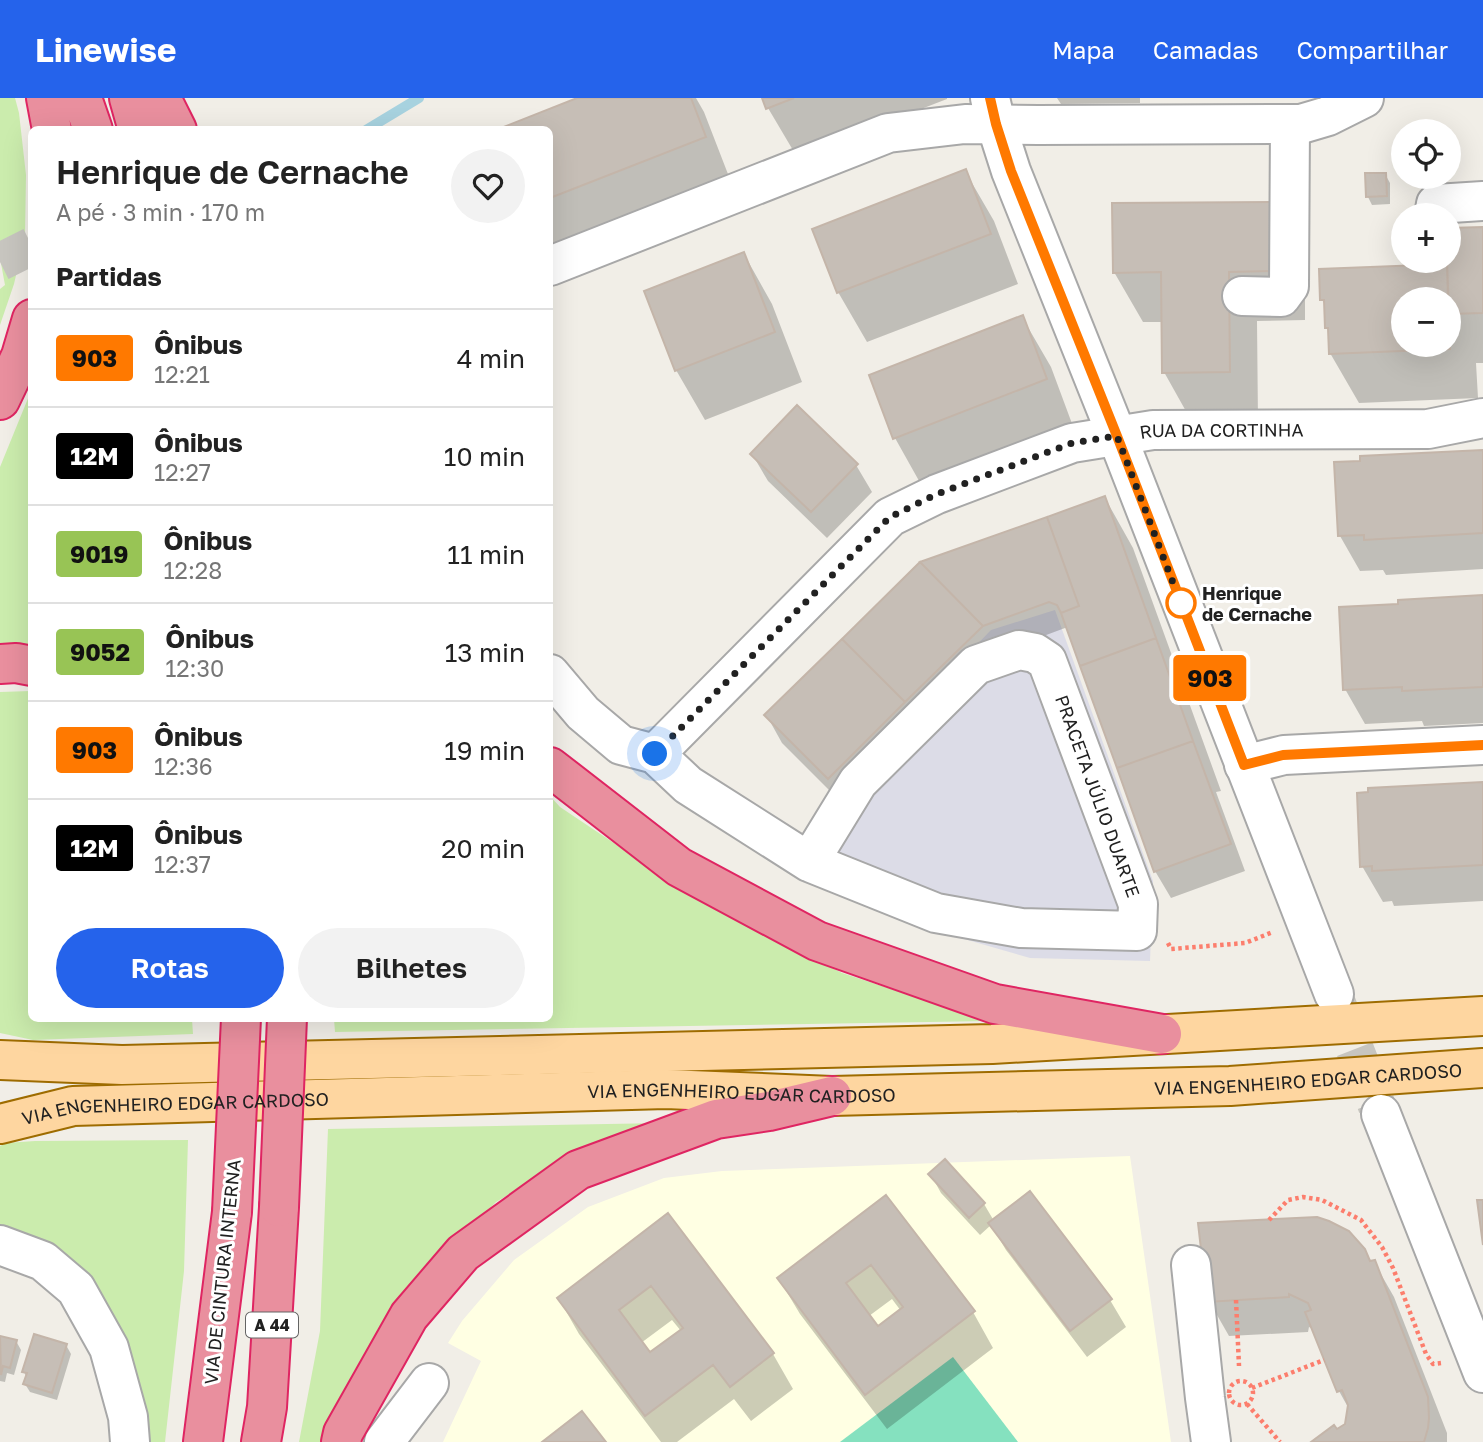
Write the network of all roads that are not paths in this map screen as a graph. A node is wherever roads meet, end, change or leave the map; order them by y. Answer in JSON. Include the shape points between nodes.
{"nodes":[{"id":1,"x":46,"y":98,"type":"edge"},
{"id":2,"x":82,"y":98,"type":"edge"},
{"id":3,"x":129,"y":98,"type":"edge"},
{"id":4,"x":161,"y":98,"type":"edge"},
{"id":5,"x":1364,"y":98,"type":"edge"},
{"id":6,"x":993,"y":111,"type":"edge"},
{"id":7,"x":1290,"y":124,"type":"junction"},
{"id":8,"x":51,"y":126,"type":"edge"},
{"id":9,"x":92,"y":126,"type":"edge"},
{"id":10,"x":137,"y":126,"type":"edge"},
{"id":11,"x":175,"y":126,"type":"edge"},
{"id":12,"x":1483,"y":201,"type":"edge"},
{"id":13,"x":1452,"y":203,"type":"edge"},
{"id":14,"x":553,"y":266,"type":"edge"},
{"id":15,"x":1241,"y":296,"type":"dead end"},
{"id":16,"x":28,"y":332,"type":"edge"},
{"id":17,"x":0,"y":400,"type":"edge"},
{"id":18,"x":1483,"y":418,"type":"edge"},
{"id":19,"x":1117,"y":436,"type":"junction"},
{"id":20,"x":0,"y":664,"type":"edge"},
{"id":21,"x":28,"y":665,"type":"edge"},
{"id":22,"x":553,"y":678,"type":"edge"},
{"id":23,"x":1483,"y":745,"type":"edge"},
{"id":24,"x":655,"y":754,"type":"junction"},
{"id":25,"x":1244,"y":765,"type":"junction"},
{"id":26,"x":553,"y":769,"type":"edge"},
{"id":27,"x":809,"y":862,"type":"junction"},
{"id":28,"x":1334,"y":994,"type":"tunnel mouth"},
{"id":29,"x":1483,"y":1016,"type":"edge"},
{"id":30,"x":241,"y":1022,"type":"edge"},
{"id":31,"x":287,"y":1022,"type":"edge"},
{"id":32,"x":1162,"y":1034,"type":"junction"},
{"id":33,"x":0,"y":1060,"type":"edge"},
{"id":34,"x":1483,"y":1069,"type":"edge"},
{"id":35,"x":832,"y":1096,"type":"junction"},
{"id":36,"x":1381,"y":1114,"type":"tunnel mouth"},
{"id":37,"x":0,"y":1124,"type":"edge"},
{"id":38,"x":0,"y":1245,"type":"edge"},
{"id":39,"x":1191,"y":1265,"type":"dead end"},
{"id":40,"x":1483,"y":1373,"type":"edge"},
{"id":41,"x":429,"y":1383,"type":"dead end"},
{"id":42,"x":130,"y":1442,"type":"edge"},
{"id":43,"x":203,"y":1442,"type":"edge"},
{"id":44,"x":261,"y":1442,"type":"edge"},
{"id":45,"x":341,"y":1442,"type":"edge"},
{"id":46,"x":384,"y":1442,"type":"edge"},
{"id":47,"x":1211,"y":1442,"type":"edge"}],
"edges":[{"from":1,"to":8,"type":"highway"},
{"from":2,"to":9,"type":"highway"},
{"from":3,"to":10,"type":"highway"},
{"from":4,"to":11,"type":"highway"},
{"from":5,"to":7,"type":"street","via":[[1328,116]]},
{"from":6,"to":7,"type":"street","via":[[1038,125]]},
{"from":6,"to":14,"type":"street","via":[[965,124],[888,132]]},
{"from":6,"to":19,"type":"street","via":[[1011,171]]},
{"from":7,"to":15,"type":"street","via":[[1289,286],[1281,297]]},
{"from":12,"to":13,"type":"street"},
{"from":16,"to":17,"type":"highway"},
{"from":18,"to":19,"type":"street","name":"RUA DA CORTINHA","via":[[1428,429],[1153,430]]},
{"from":19,"to":24,"type":"street","name":"RUA DA CORTINHA","via":[[1072,443],[937,494],[890,517]]},
{"from":19,"to":25,"type":"street"},
{"from":20,"to":21,"type":"highway"},
{"from":22,"to":24,"type":"street","via":[[583,713],[621,745]]},
{"from":23,"to":25,"type":"street","via":[[1283,755]]},
{"from":24,"to":27,"type":"street","name":"PRACETA JÚLIO DUARTE","via":[[688,785]]},
{"from":25,"to":28,"type":"street"},
{"from":26,"to":32,"type":"highway","via":[[679,867],[817,941],[995,1004]]},
{"from":27,"to":27,"type":"street","name":"PRACETA JÚLIO DUARTE","via":[[936,913],[1021,928],[1137,931],[1138,904],[1047,661],[1035,653],[1019,650],[976,666],[858,782]]},
{"from":29,"to":32,"type":"main road","name":"VIA ENGENHEIRO EDGAR CARDOSO"},
{"from":30,"to":43,"type":"highway","name":"VIA DE CINTURA INTERNA","bridge":true,"via":[[232,1212]]},
{"from":31,"to":44,"type":"highway","number":"A 44","bridge":true,"via":[[267,1407]]},
{"from":32,"to":33,"type":"main road","name":"VIA ENGENHEIRO EDGAR CARDOSO","via":[[992,1044],[122,1065]]},
{"from":34,"to":35,"type":"main road","name":"VIA ENGENHEIRO EDGAR CARDOSO","via":[[1230,1086]]},
{"from":35,"to":37,"type":"main road","name":"VIA ENGENHEIRO EDGAR CARDOSO","via":[[666,1089],[114,1104],[73,1106]]},
{"from":35,"to":45,"type":"highway","via":[[716,1119],[578,1170],[463,1253],[409,1316]]},
{"from":36,"to":40,"type":"street"},
{"from":38,"to":42,"type":"street","via":[[43,1261],[76,1289],[109,1348]]},
{"from":39,"to":47,"type":"street"},
{"from":41,"to":46,"type":"street"}]}
